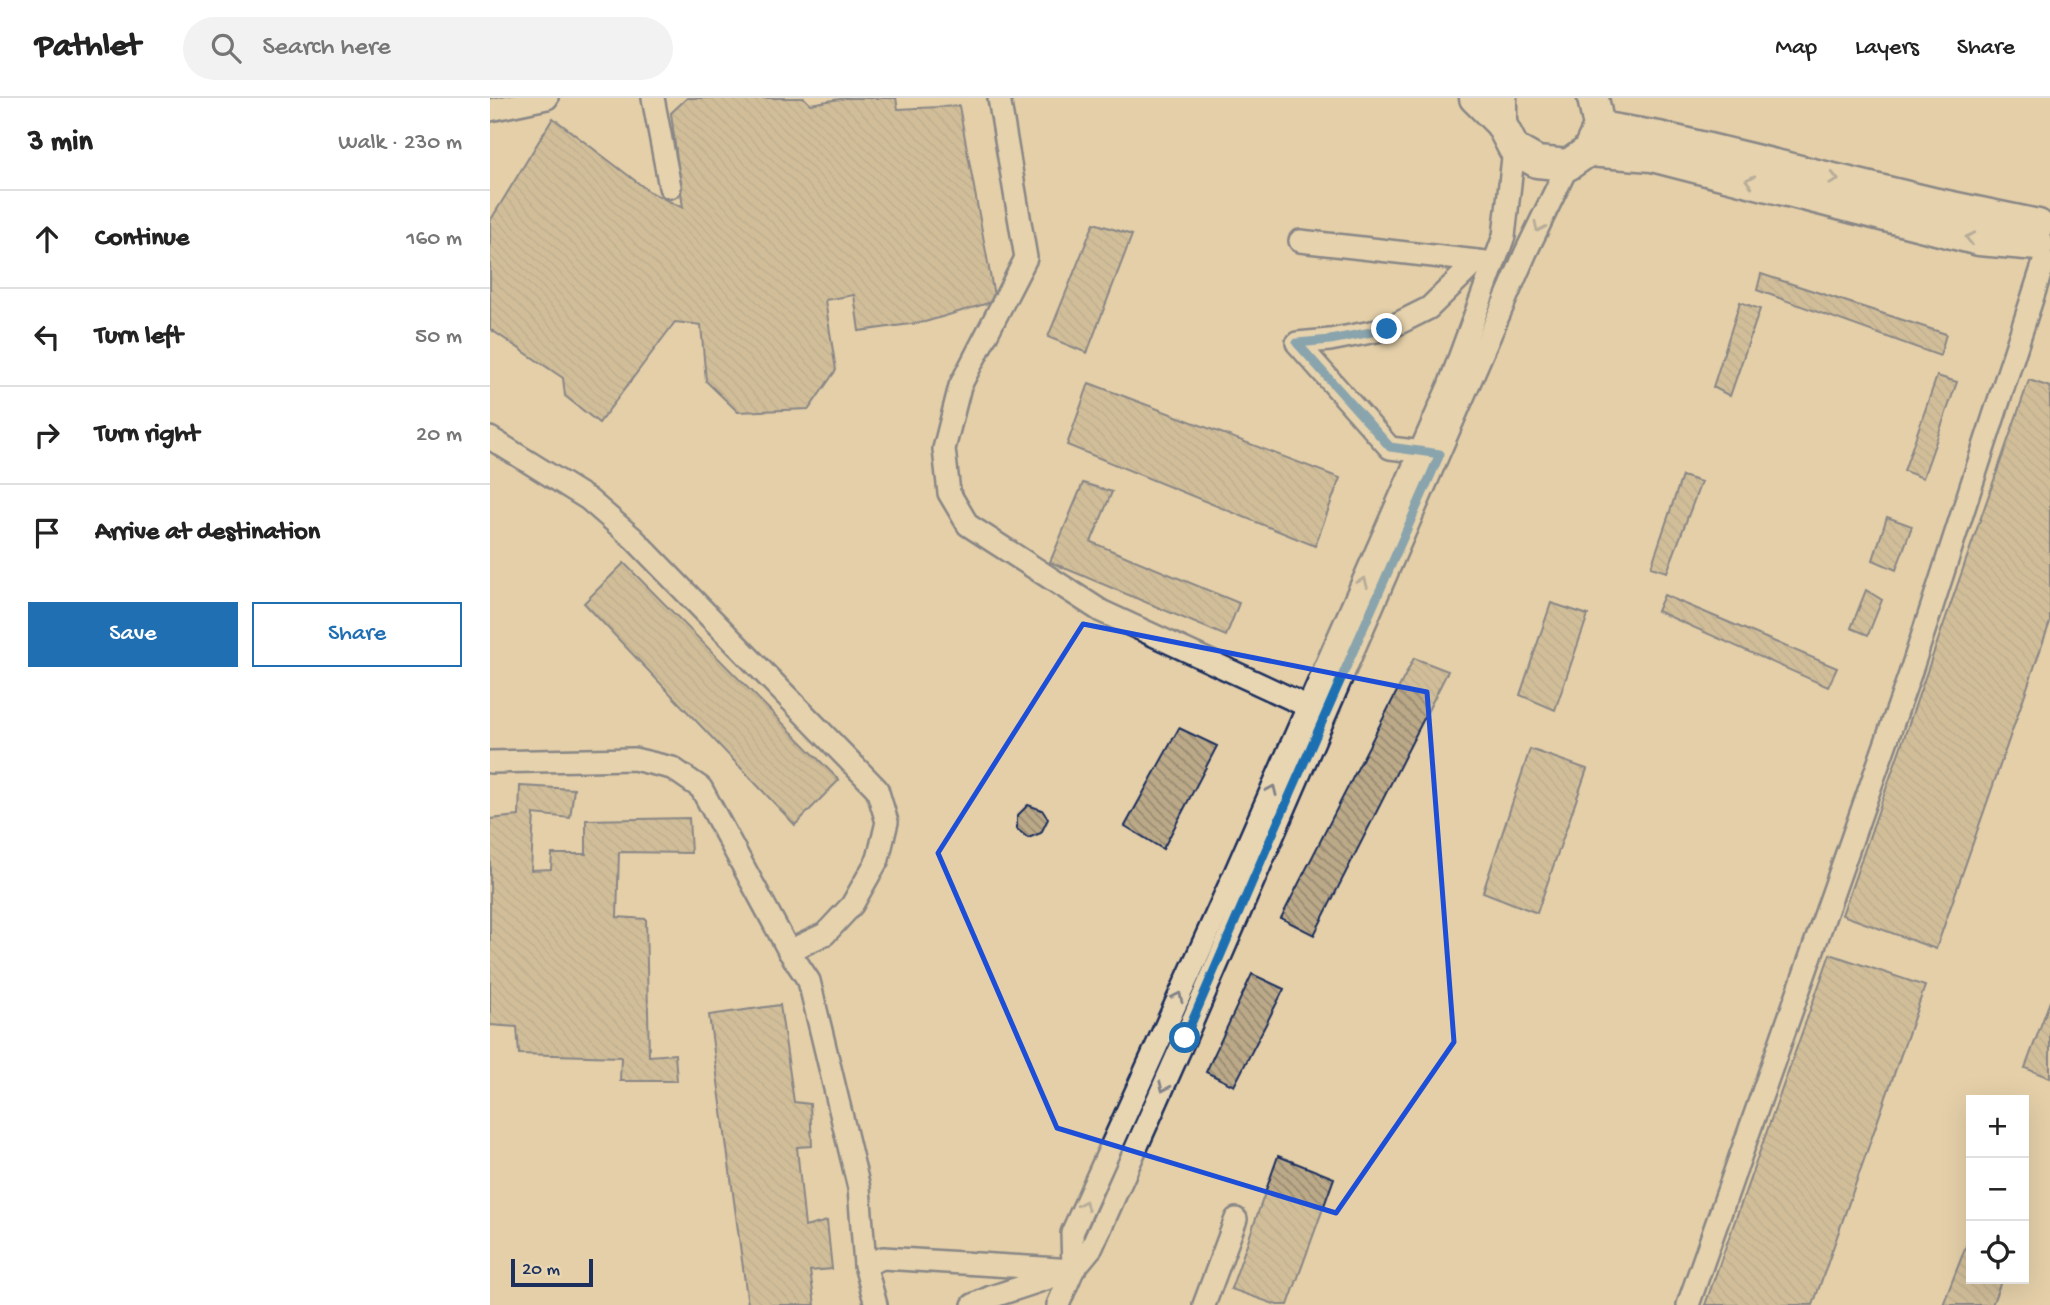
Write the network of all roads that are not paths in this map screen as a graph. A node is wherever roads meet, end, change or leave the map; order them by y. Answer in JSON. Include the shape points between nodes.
{"nodes":[{"id":1,"x":653,"y":98,"type":"edge"},
{"id":2,"x":999,"y":98,"type":"edge"},
{"id":3,"x":1475,"y":98,"type":"edge"},
{"id":4,"x":1593,"y":98,"type":"edge"},
{"id":5,"x":536,"y":99,"type":"edge"},
{"id":6,"x":490,"y":110,"type":"edge"},
{"id":7,"x":1505,"y":124,"type":"edge"},
{"id":8,"x":1585,"y":148,"type":"junction"},
{"id":9,"x":670,"y":187,"type":"dead end"},
{"id":10,"x":2044,"y":241,"type":"edge"},
{"id":11,"x":1300,"y":242,"type":"dead end"},
{"id":12,"x":1486,"y":262,"type":"junction"},
{"id":13,"x":490,"y":438,"type":"edge"},
{"id":14,"x":1430,"y":453,"type":"junction"},
{"id":15,"x":1309,"y":706,"type":"junction"},
{"id":16,"x":490,"y":762,"type":"edge"},
{"id":17,"x":789,"y":951,"type":"junction"},
{"id":18,"x":1236,"y":1219,"type":"dead end"},
{"id":19,"x":865,"y":1265,"type":"junction"},
{"id":20,"x":1073,"y":1270,"type":"junction"},
{"id":21,"x":1064,"y":1303,"type":"edge"},
{"id":22,"x":876,"y":1305,"type":"edge"},
{"id":23,"x":973,"y":1305,"type":"edge"},
{"id":24,"x":1204,"y":1305,"type":"edge"},
{"id":25,"x":1688,"y":1305,"type":"edge"}],
"edges":[{"from":1,"to":9,"type":"street"},
{"from":2,"to":15,"type":"street","via":[[1026,258],[960,386],[944,449],[949,493],[968,524],[1101,611]]},
{"from":3,"to":7,"type":"street"},
{"from":4,"to":8,"type":"street"},
{"from":5,"to":6,"type":"street"},
{"from":7,"to":8,"type":"street","via":[[1537,162]]},
{"from":7,"to":12,"type":"street","via":[[1504,236]]},
{"from":8,"to":10,"type":"street","via":[[1652,156],[1979,240]]},
{"from":8,"to":14,"type":"street","one_way":true,"via":[[1527,252]]},
{"from":10,"to":25,"type":"street","via":[[1910,674]]},
{"from":11,"to":12,"type":"street"},
{"from":12,"to":14,"type":"street"},
{"from":12,"to":14,"type":"street","via":[[1429,308],[1387,329],[1297,343],[1390,447]]},
{"from":13,"to":17,"type":"street","via":[[588,499],[633,538],[877,789],[887,822],[878,859],[852,905],[825,934]]},
{"from":15,"to":14,"type":"street","one_way":true},
{"from":14,"to":20,"type":"street","one_way":true,"via":[[1185,1038],[1092,1247]]},
{"from":20,"to":15,"type":"street","one_way":true,"via":[[1072,1233]]},
{"from":16,"to":17,"type":"street","via":[[634,759],[672,768],[701,788]]},
{"from":17,"to":19,"type":"street","via":[[809,981],[816,1007],[859,1188]]},
{"from":18,"to":24,"type":"street"},
{"from":19,"to":20,"type":"street","via":[[883,1258]]},
{"from":19,"to":22,"type":"street"},
{"from":20,"to":21,"type":"street"},
{"from":20,"to":23,"type":"street"}]}
